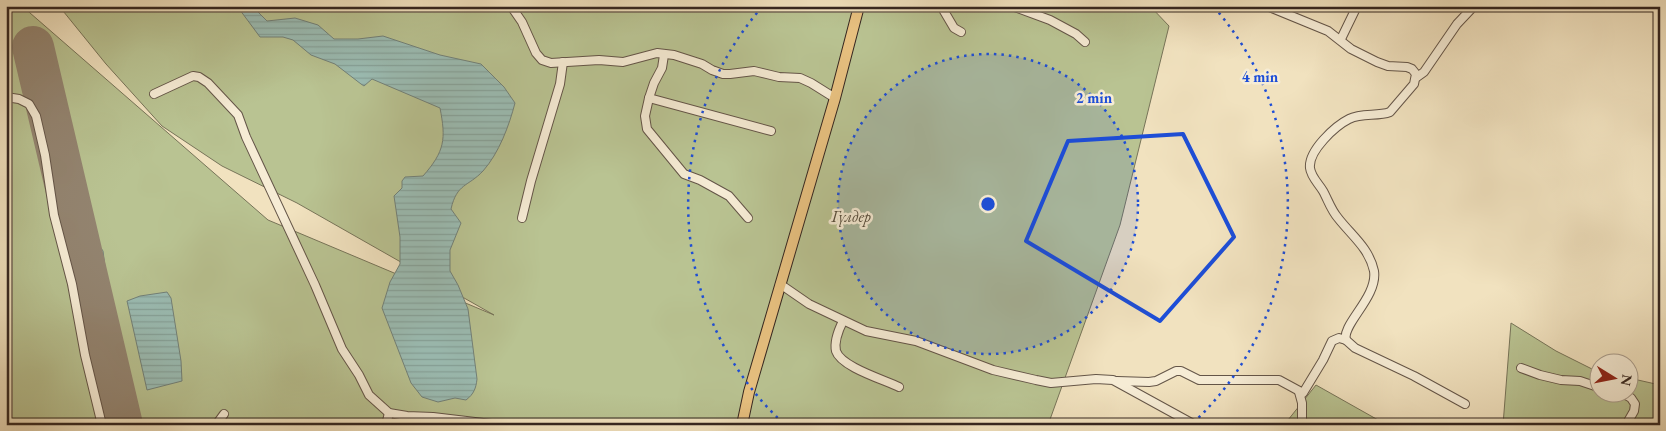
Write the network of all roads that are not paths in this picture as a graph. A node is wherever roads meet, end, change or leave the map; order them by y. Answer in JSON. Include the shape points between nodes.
{"nodes":[{"id":1,"x":511,"y":6,"type":"edge"},
{"id":2,"x":859,"y":6,"type":"edge"},
{"id":3,"x":941,"y":6,"type":"edge"},
{"id":4,"x":1012,"y":6,"type":"edge"},
{"id":5,"x":1267,"y":6,"type":"edge"},
{"id":6,"x":1357,"y":6,"type":"edge"},
{"id":7,"x":1474,"y":6,"type":"edge"},
{"id":8,"x":961,"y":32,"type":"dead end"},
{"id":9,"x":1341,"y":40,"type":"junction"},
{"id":10,"x":1085,"y":42,"type":"dead end"},
{"id":11,"x":664,"y":55,"type":"junction"},
{"id":12,"x":563,"y":62,"type":"junction"},
{"id":13,"x":1416,"y":77,"type":"junction"},
{"id":14,"x":154,"y":94,"type":"dead end"},
{"id":15,"x":6,"y":96,"type":"edge"},
{"id":16,"x":649,"y":98,"type":"junction"},
{"id":17,"x":835,"y":98,"type":"junction"},
{"id":18,"x":771,"y":131,"type":"dead end"},
{"id":19,"x":522,"y":218,"type":"dead end"},
{"id":20,"x":748,"y":218,"type":"dead end"},
{"id":21,"x":780,"y":284,"type":"junction"},
{"id":22,"x":843,"y":321,"type":"junction"},
{"id":23,"x":1346,"y":340,"type":"junction"},
{"id":24,"x":1521,"y":368,"type":"dead end"},
{"id":25,"x":1117,"y":381,"type":"junction"},
{"id":26,"x":1588,"y":384,"type":"edge"},
{"id":27,"x":899,"y":387,"type":"dead end"},
{"id":28,"x":1300,"y":392,"type":"junction"},
{"id":29,"x":1465,"y":404,"type":"dead end"},
{"id":30,"x":1635,"y":404,"type":"edge"},
{"id":31,"x":389,"y":413,"type":"junction"},
{"id":32,"x":224,"y":414,"type":"dead end"},
{"id":33,"x":102,"y":425,"type":"edge"},
{"id":34,"x":216,"y":425,"type":"edge"},
{"id":35,"x":386,"y":425,"type":"edge"},
{"id":36,"x":500,"y":425,"type":"edge"},
{"id":37,"x":742,"y":425,"type":"edge"},
{"id":38,"x":1195,"y":425,"type":"edge"},
{"id":39,"x":1302,"y":425,"type":"edge"},
{"id":40,"x":1626,"y":425,"type":"edge"}],
"edges":[{"from":1,"to":12,"type":"street","via":[[542,60]]},
{"from":2,"to":17,"type":"main road"},
{"from":3,"to":8,"type":"street","via":[[954,28]]},
{"from":4,"to":10,"type":"street","via":[[1050,20]]},
{"from":5,"to":9,"type":"street","via":[[1328,30]]},
{"from":6,"to":9,"type":"street"},
{"from":7,"to":13,"type":"street","via":[[1457,24],[1424,72]]},
{"from":9,"to":13,"type":"street","via":[[1377,62],[1412,69]]},
{"from":11,"to":12,"type":"street","via":[[652,54],[622,62]]},
{"from":11,"to":16,"type":"street"},
{"from":11,"to":17,"type":"street","via":[[689,59],[723,74],[754,71],[800,78]]},
{"from":12,"to":19,"type":"street","via":[[560,84]]},
{"from":13,"to":23,"type":"street","via":[[1416,82],[1390,112],[1350,118],[1328,136],[1310,162],[1312,174],[1333,212],[1363,246],[1374,271],[1371,290],[1346,330]]},
{"from":14,"to":31,"type":"street","via":[[187,78],[200,77],[238,115],[342,349],[369,395]]},
{"from":15,"to":33,"type":"street","via":[[29,104],[36,116],[46,155],[54,216]]},
{"from":16,"to":18,"type":"street"},
{"from":16,"to":20,"type":"street","via":[[646,129],[684,174],[729,196]]},
{"from":17,"to":21,"type":"main road"},
{"from":21,"to":22,"type":"street"},
{"from":21,"to":37,"type":"main road"},
{"from":22,"to":25,"type":"street","via":[[866,331],[916,341],[993,370],[1036,380],[1051,383],[1096,379]]},
{"from":22,"to":27,"type":"street","via":[[836,343],[839,357]]},
{"from":23,"to":28,"type":"street","via":[[1332,341],[1303,394]]},
{"from":23,"to":29,"type":"street","via":[[1355,348]]},
{"from":24,"to":26,"type":"street","via":[[1561,380]]},
{"from":25,"to":28,"type":"street","via":[[1156,381],[1182,371],[1199,380],[1279,380]]},
{"from":25,"to":38,"type":"street"},
{"from":28,"to":39,"type":"street"},
{"from":30,"to":40,"type":"street"},
{"from":31,"to":35,"type":"street"},
{"from":31,"to":36,"type":"street"},
{"from":32,"to":34,"type":"street"}]}
